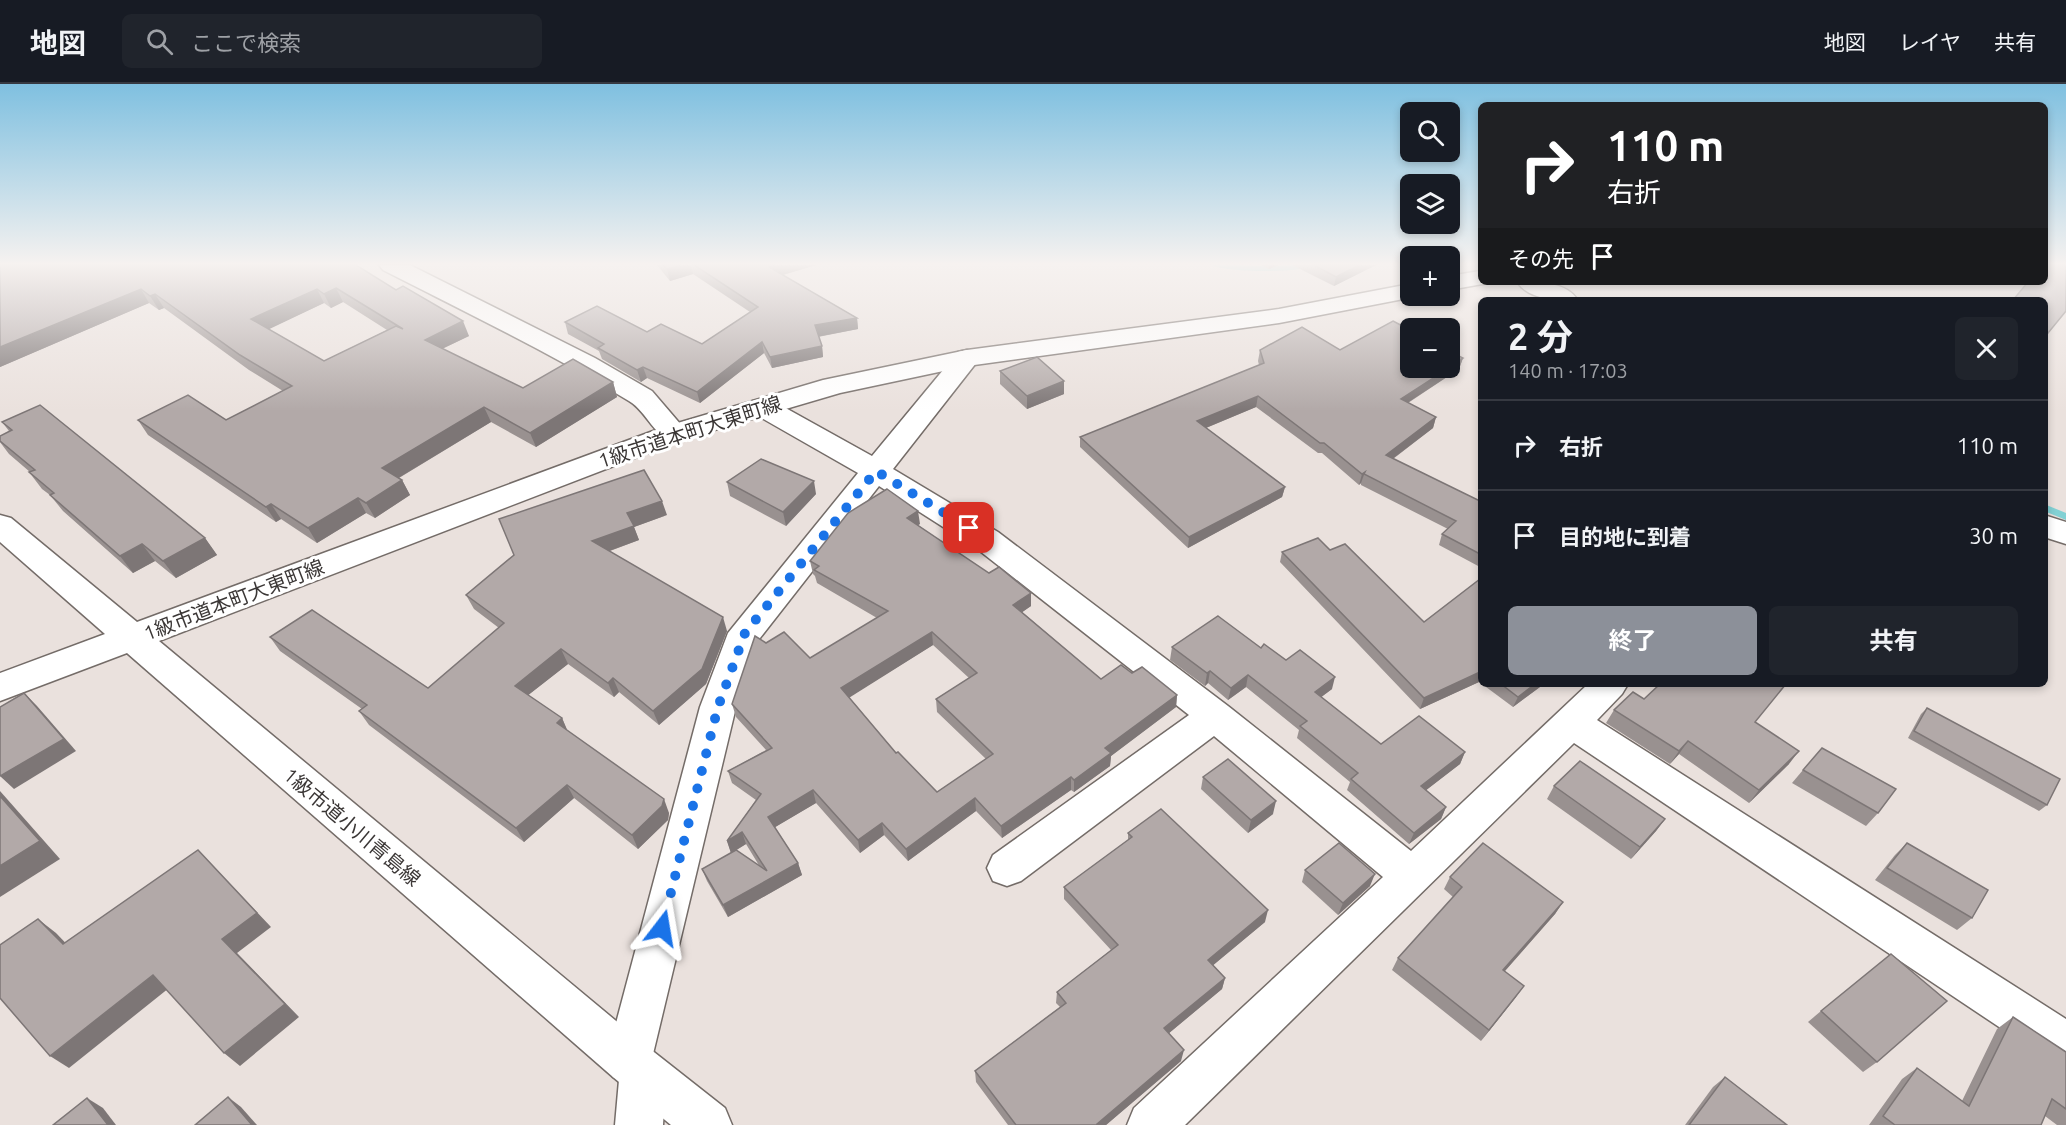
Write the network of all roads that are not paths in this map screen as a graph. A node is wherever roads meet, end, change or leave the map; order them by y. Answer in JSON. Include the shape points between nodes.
{"nodes":[{"id":1,"x":487,"y":314,"type":"edge"},
{"id":2,"x":1292,"y":314,"type":"edge"},
{"id":3,"x":967,"y":358,"type":"junction"},
{"id":4,"x":763,"y":407,"type":"junction"},
{"id":5,"x":674,"y":433,"type":"junction"},
{"id":6,"x":876,"y":471,"type":"junction"},
{"id":7,"x":0,"y":525,"type":"edge"},
{"id":8,"x":2048,"y":527,"type":"edge"},
{"id":9,"x":2066,"y":534,"type":"edge"},
{"id":10,"x":131,"y":639,"type":"junction"},
{"id":11,"x":0,"y":687,"type":"edge"},
{"id":12,"x":1607,"y":687,"type":"edge"},
{"id":13,"x":1215,"y":716,"type":"junction"},
{"id":14,"x":1572,"y":723,"type":"junction"},
{"id":15,"x":1007,"y":868,"type":"dead end"},
{"id":16,"x":1412,"y":876,"type":"junction"},
{"id":17,"x":2066,"y":1045,"type":"edge"},
{"id":18,"x":636,"y":1067,"type":"junction"},
{"id":19,"x":639,"y":1125,"type":"edge"},
{"id":20,"x":708,"y":1125,"type":"edge"},
{"id":21,"x":1150,"y":1125,"type":"edge"}],
"edges":[{"from":1,"to":5,"type":"street","via":[[642,397]]},
{"from":2,"to":3,"type":"street","name":"1級市道本町大東町線"},
{"from":3,"to":4,"type":"street","name":"1級市道本町大東町線","via":[[912,368]]},
{"from":3,"to":6,"type":"street"},
{"from":4,"to":5,"type":"street","name":"1級市道本町大東町線"},
{"from":4,"to":6,"type":"street"},
{"from":5,"to":10,"type":"street","name":"1級市道本町大東町線"},
{"from":6,"to":13,"type":"street","via":[[987,540]]},
{"from":6,"to":18,"type":"street","via":[[745,633],[718,707]]},
{"from":7,"to":10,"type":"street","name":"1級市道小川青島線"},
{"from":8,"to":9,"type":"street"},
{"from":10,"to":11,"type":"street","name":"1級市道本町大東町線"},
{"from":10,"to":18,"type":"street","name":"1級市道小川青島線"},
{"from":12,"to":14,"type":"street"},
{"from":13,"to":15,"type":"street"},
{"from":13,"to":16,"type":"street"},
{"from":14,"to":16,"type":"street"},
{"from":14,"to":17,"type":"street"},
{"from":16,"to":21,"type":"street"},
{"from":18,"to":19,"type":"street"},
{"from":18,"to":20,"type":"street","name":"1級市道小川青島線"}]}
